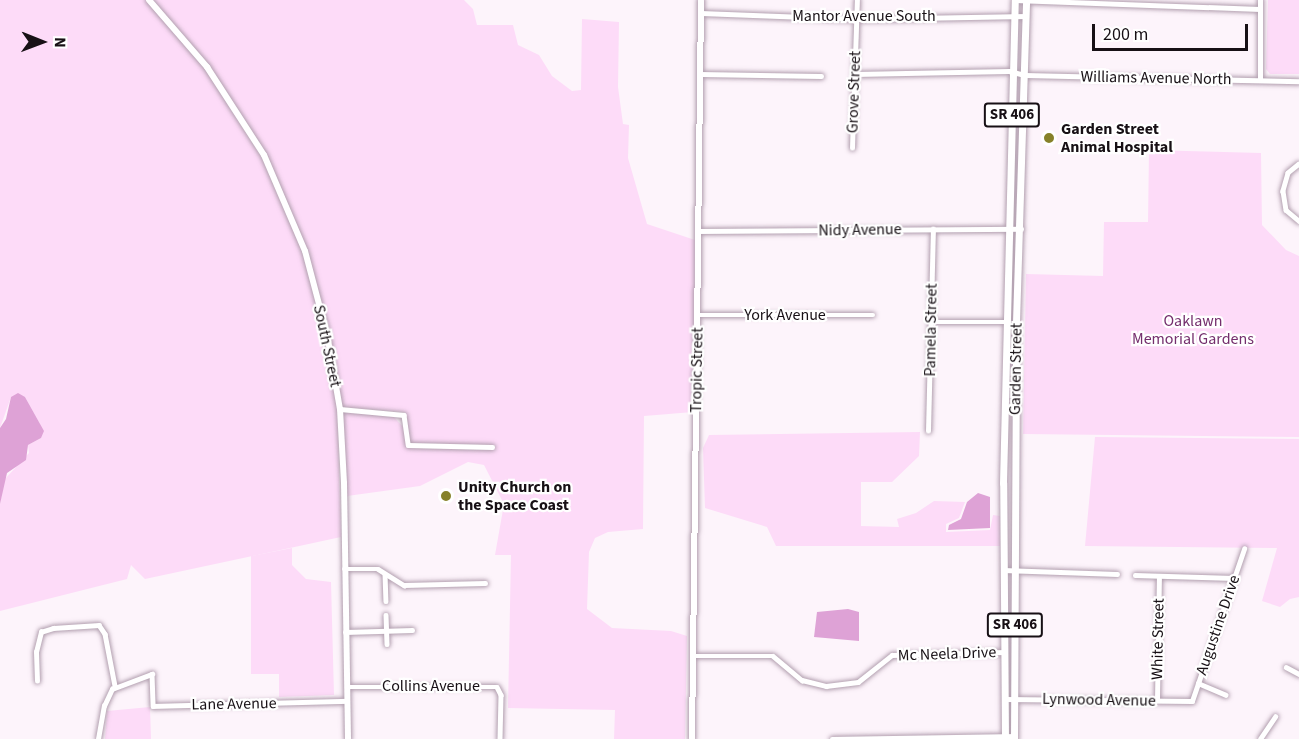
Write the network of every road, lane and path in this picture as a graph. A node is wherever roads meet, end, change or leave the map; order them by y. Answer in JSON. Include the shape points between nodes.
{"nodes":[{"id":1,"x":149,"y":0,"type":"edge"},
{"id":2,"x":701,"y":0,"type":"edge"},
{"id":3,"x":857,"y":0,"type":"edge"},
{"id":4,"x":1015,"y":0,"type":"edge"},
{"id":5,"x":1026,"y":0,"type":"edge"},
{"id":6,"x":1260,"y":0,"type":"edge"},
{"id":7,"x":1260,"y":9,"type":"junction"},
{"id":8,"x":701,"y":13,"type":"junction"},
{"id":9,"x":1014,"y":16,"type":"junction"},
{"id":10,"x":1026,"y":16,"type":"junction"},
{"id":11,"x":856,"y":19,"type":"junction"},
{"id":12,"x":1013,"y":71,"type":"junction"},
{"id":13,"x":700,"y":74,"type":"junction"},
{"id":14,"x":855,"y":74,"type":"junction"},
{"id":15,"x":1025,"y":75,"type":"junction"},
{"id":16,"x":821,"y":76,"type":"dead end"},
{"id":17,"x":1260,"y":80,"type":"junction"},
{"id":18,"x":1299,"y":81,"type":"edge"},
{"id":19,"x":1024,"y":123,"type":"junction"},
{"id":20,"x":1012,"y":128,"type":"junction"},
{"id":21,"x":852,"y":147,"type":"dead end"},
{"id":22,"x":1299,"y":164,"type":"edge"},
{"id":23,"x":1299,"y":221,"type":"edge"},
{"id":24,"x":933,"y":229,"type":"junction"},
{"id":25,"x":1021,"y":229,"type":"junction"},
{"id":26,"x":1009,"y":230,"type":"junction"},
{"id":27,"x":699,"y":231,"type":"junction"},
{"id":28,"x":1008,"y":278,"type":"junction"},
{"id":29,"x":1019,"y":278,"type":"junction"},
{"id":30,"x":698,"y":315,"type":"junction"},
{"id":31,"x":873,"y":315,"type":"dead end"},
{"id":32,"x":932,"y":322,"type":"junction"},
{"id":33,"x":1006,"y":322,"type":"junction"},
{"id":34,"x":1016,"y":322,"type":"junction"},
{"id":35,"x":1005,"y":387,"type":"junction"},
{"id":36,"x":1016,"y":387,"type":"junction"},
{"id":37,"x":340,"y":409,"type":"junction"},
{"id":38,"x":928,"y":431,"type":"dead end"},
{"id":39,"x":492,"y":447,"type":"dead end"},
{"id":40,"x":1004,"y":483,"type":"junction"},
{"id":41,"x":1014,"y":483,"type":"junction"},
{"id":42,"x":1244,"y":549,"type":"dead end"},
{"id":43,"x":344,"y":569,"type":"junction"},
{"id":44,"x":1003,"y":570,"type":"junction"},
{"id":45,"x":1013,"y":570,"type":"junction"},
{"id":46,"x":385,"y":574,"type":"junction"},
{"id":47,"x":1117,"y":574,"type":"dead end"},
{"id":48,"x":1135,"y":575,"type":"dead end"},
{"id":49,"x":1234,"y":578,"type":"junction"},
{"id":50,"x":1159,"y":579,"type":"junction"},
{"id":51,"x":485,"y":583,"type":"dead end"},
{"id":52,"x":386,"y":601,"type":"dead end"},
{"id":53,"x":386,"y":615,"type":"dead end"},
{"id":54,"x":386,"y":630,"type":"junction"},
{"id":55,"x":412,"y":630,"type":"dead end"},
{"id":56,"x":345,"y":632,"type":"junction"},
{"id":57,"x":387,"y":644,"type":"dead end"},
{"id":58,"x":1005,"y":652,"type":"junction"},
{"id":59,"x":694,"y":656,"type":"junction"},
{"id":60,"x":1286,"y":667,"type":"dead end"},
{"id":61,"x":1299,"y":674,"type":"edge"},
{"id":62,"x":37,"y":681,"type":"dead end"},
{"id":63,"x":1198,"y":683,"type":"junction"},
{"id":64,"x":115,"y":687,"type":"junction"},
{"id":65,"x":347,"y":687,"type":"junction"},
{"id":66,"x":1226,"y":695,"type":"dead end"},
{"id":67,"x":1005,"y":699,"type":"junction"},
{"id":68,"x":1016,"y":699,"type":"junction"},
{"id":69,"x":1157,"y":700,"type":"junction"},
{"id":70,"x":1192,"y":700,"type":"joint"},
{"id":71,"x":347,"y":701,"type":"junction"},
{"id":72,"x":1275,"y":717,"type":"dead end"},
{"id":73,"x":1005,"y":737,"type":"edge"},
{"id":74,"x":884,"y":738,"type":"edge"},
{"id":75,"x":944,"y":738,"type":"edge"},
{"id":76,"x":1014,"y":738,"type":"edge"},
{"id":77,"x":98,"y":739,"type":"edge"},
{"id":78,"x":348,"y":739,"type":"edge"},
{"id":79,"x":500,"y":739,"type":"edge"},
{"id":80,"x":692,"y":739,"type":"edge"},
{"id":81,"x":832,"y":739,"type":"edge"},
{"id":82,"x":1260,"y":739,"type":"edge"}],
"edges":[{"from":1,"to":37,"type":"main road","name":"South Street","via":[[207,67],[264,155],[304,251],[327,334]]},
{"from":2,"to":8,"type":"main road","name":"Tropic Street"},
{"from":3,"to":11,"type":"street","name":"Grove Street"},
{"from":4,"to":5,"type":"street"},
{"from":4,"to":9,"type":"main road","name":"Garden Street","number":"SR 406"},
{"from":5,"to":7,"type":"street"},
{"from":5,"to":10,"type":"main road","name":"Garden Street","number":"SR 406"},
{"from":6,"to":7,"type":"street"},
{"from":7,"to":17,"type":"street"},
{"from":8,"to":11,"type":"street","name":"Mantor Avenue South"},
{"from":8,"to":13,"type":"main road","name":"Tropic Street"},
{"from":9,"to":10,"type":"street","name":"Mantor Avenue South"},
{"from":9,"to":11,"type":"street","name":"Mantor Avenue South"},
{"from":9,"to":12,"type":"main road","name":"Garden Street","number":"SR 406"},
{"from":10,"to":15,"type":"main road","name":"Garden Street","number":"SR 406"},
{"from":11,"to":14,"type":"street","name":"Grove Street"},
{"from":12,"to":14,"type":"street","name":"Williams Avenue North"},
{"from":12,"to":15,"type":"street","name":"Williams Avenue North"},
{"from":12,"to":20,"type":"main road","name":"Garden Street","number":"SR 406"},
{"from":13,"to":16,"type":"street"},
{"from":13,"to":27,"type":"main road","name":"Tropic Street"},
{"from":14,"to":21,"type":"street","name":"Grove Street"},
{"from":15,"to":17,"type":"street","name":"Williams Avenue North"},
{"from":15,"to":19,"type":"main road","name":"Garden Street","number":"SR 406"},
{"from":17,"to":18,"type":"street","name":"Williams Avenue North"},
{"from":19,"to":20,"type":"main road"},
{"from":19,"to":25,"type":"main road","name":"Garden Street","number":"SR 406"},
{"from":20,"to":26,"type":"main road","name":"Garden Street","number":"SR 406"},
{"from":22,"to":23,"type":"street","via":[[1288,173],[1283,191],[1286,210]]},
{"from":24,"to":26,"type":"street","name":"Nidy Avenue"},
{"from":24,"to":27,"type":"street","name":"Nidy Avenue"},
{"from":24,"to":32,"type":"street","name":"Pamela Street"},
{"from":25,"to":26,"type":"street","name":"Nidy Avenue"},
{"from":25,"to":29,"type":"main road","name":"Garden Street","number":"SR 406"},
{"from":26,"to":28,"type":"main road","name":"Garden Street","number":"SR 406"},
{"from":27,"to":30,"type":"main road","name":"Tropic Street"},
{"from":28,"to":29,"type":"street"},
{"from":28,"to":33,"type":"main road","name":"Garden Street","number":"SR 406"},
{"from":29,"to":34,"type":"main road","name":"Garden Street","number":"SR 406"},
{"from":30,"to":31,"type":"street","name":"York Avenue"},
{"from":30,"to":59,"type":"main road","name":"Tropic Street"},
{"from":32,"to":33,"type":"street"},
{"from":32,"to":38,"type":"street","name":"Pamela Street"},
{"from":33,"to":34,"type":"street"},
{"from":33,"to":35,"type":"main road","name":"Garden Street","number":"SR 406"},
{"from":34,"to":36,"type":"main road","name":"Garden Street","number":"SR 406"},
{"from":35,"to":36,"type":"street"},
{"from":35,"to":40,"type":"main road","name":"Garden Street","number":"SR 406"},
{"from":36,"to":41,"type":"main road","name":"Garden Street","number":"SR 406"},
{"from":37,"to":39,"type":"street","via":[[404,415],[408,445]]},
{"from":37,"to":43,"type":"main road","name":"South Street"},
{"from":40,"to":41,"type":"street"},
{"from":40,"to":44,"type":"main road","name":"Garden Street","number":"SR 406"},
{"from":41,"to":45,"type":"main road","name":"Garden Street","number":"SR 406"},
{"from":42,"to":49,"type":"street","name":"Augustine Drive"},
{"from":43,"to":46,"type":"street","via":[[378,570]]},
{"from":43,"to":56,"type":"main road","name":"South Street"},
{"from":44,"to":45,"type":"street"},
{"from":44,"to":58,"type":"main road","name":"Garden Street","number":"SR 406"},
{"from":45,"to":47,"type":"street"},
{"from":45,"to":68,"type":"main road","name":"Garden Street","number":"SR 406"},
{"from":46,"to":51,"type":"street","via":[[404,585]]},
{"from":46,"to":52,"type":"street"},
{"from":48,"to":50,"type":"street"},
{"from":49,"to":50,"type":"street"},
{"from":49,"to":63,"type":"street","name":"Augustine Drive"},
{"from":50,"to":69,"type":"street","name":"White Street"},
{"from":53,"to":54,"type":"street"},
{"from":54,"to":55,"type":"street"},
{"from":54,"to":56,"type":"street"},
{"from":54,"to":57,"type":"street"},
{"from":56,"to":65,"type":"main road","name":"South Street"},
{"from":58,"to":59,"type":"street","name":"Mc Neela Drive","via":[[892,655],[858,682],[826,686],[802,680],[773,656]]},
{"from":58,"to":67,"type":"main road","name":"Garden Street","number":"SR 406"},
{"from":59,"to":80,"type":"main road","name":"Tropic Street"},
{"from":60,"to":61,"type":"street"},
{"from":62,"to":64,"type":"street","via":[[36,652],[41,632],[99,625],[105,634]]},
{"from":63,"to":66,"type":"street"},
{"from":63,"to":70,"type":"street","name":"Augustine Drive"},
{"from":64,"to":71,"type":"street","name":"Lane Avenue","via":[[152,674],[153,706]]},
{"from":64,"to":77,"type":"street","via":[[104,706]]},
{"from":65,"to":71,"type":"main road","name":"South Street"},
{"from":65,"to":79,"type":"street","name":"Collins Avenue","via":[[497,687],[501,695]]},
{"from":67,"to":68,"type":"street","name":"Lynwood Avenue"},
{"from":67,"to":73,"type":"main road","name":"Garden Street","number":"SR 406"},
{"from":68,"to":69,"type":"street","name":"Lynwood Avenue"},
{"from":68,"to":76,"type":"main road","name":"Garden Street","number":"SR 406"},
{"from":69,"to":70,"type":"street","name":"Lynwood Avenue"},
{"from":71,"to":78,"type":"main road","name":"South Street"},
{"from":72,"to":82,"type":"street"},
{"from":73,"to":75,"type":"street"},
{"from":73,"to":76,"type":"street"},
{"from":74,"to":75,"type":"street"},
{"from":74,"to":81,"type":"street"}]}
